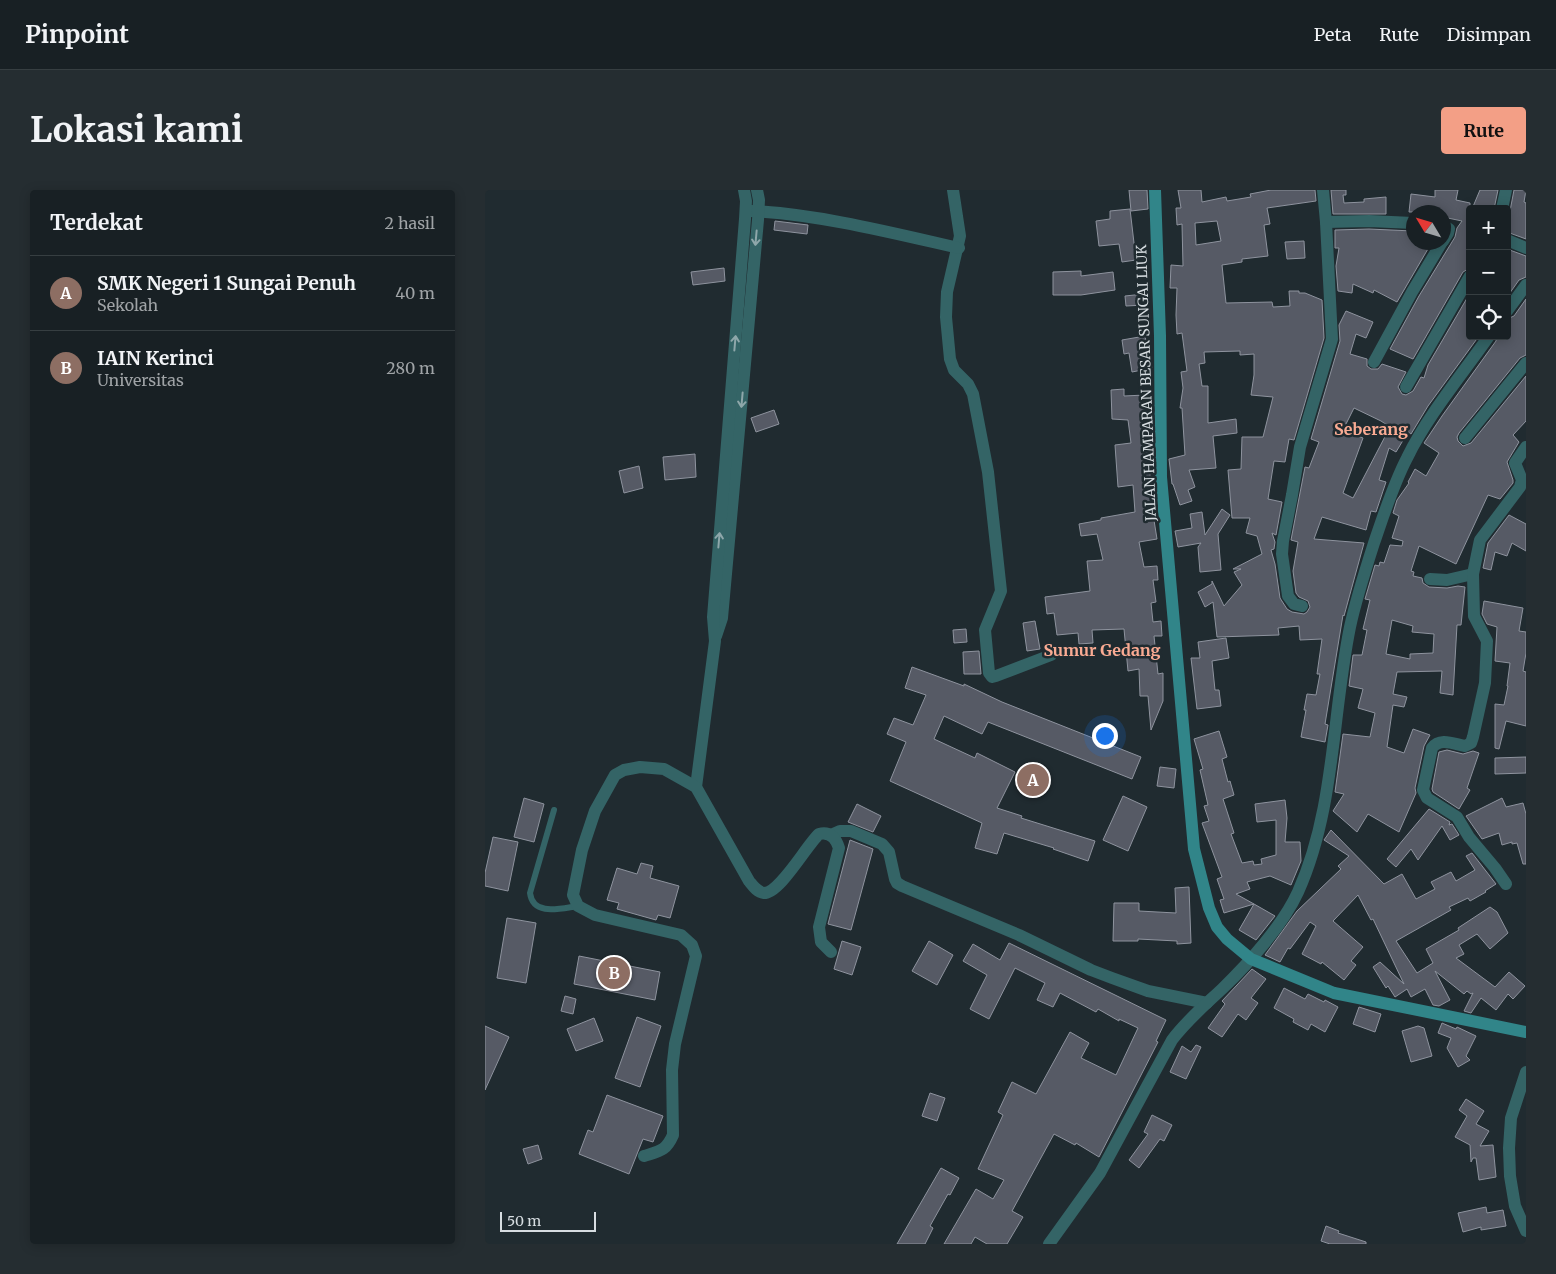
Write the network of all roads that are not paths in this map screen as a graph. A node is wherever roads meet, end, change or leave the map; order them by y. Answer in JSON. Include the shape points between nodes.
{"nodes":[{"id":1,"x":744,"y":190,"type":"edge"},
{"id":2,"x":757,"y":190,"type":"edge"},
{"id":3,"x":953,"y":190,"type":"edge"},
{"id":4,"x":1156,"y":190,"type":"edge"},
{"id":5,"x":1323,"y":190,"type":"edge"},
{"id":6,"x":1506,"y":190,"type":"edge"},
{"id":7,"x":1503,"y":205,"type":"edge"},
{"id":8,"x":752,"y":211,"type":"junction"},
{"id":9,"x":1327,"y":222,"type":"junction"},
{"id":10,"x":1406,"y":223,"type":"edge"},
{"id":11,"x":1511,"y":242,"type":"edge"},
{"id":12,"x":959,"y":248,"type":"junction"},
{"id":13,"x":1526,"y":248,"type":"edge"},
{"id":14,"x":1438,"y":250,"type":"edge"},
{"id":15,"x":1466,"y":283,"type":"edge"},
{"id":16,"x":1526,"y":285,"type":"edge"},
{"id":17,"x":1511,"y":306,"type":"edge"},
{"id":18,"x":1486,"y":340,"type":"edge"},
{"id":19,"x":1374,"y":362,"type":"dead end"},
{"id":20,"x":1526,"y":363,"type":"edge"},
{"id":21,"x":1406,"y":387,"type":"dead end"},
{"id":22,"x":1465,"y":438,"type":"dead end"},
{"id":23,"x":1526,"y":448,"type":"edge"},
{"id":24,"x":1473,"y":574,"type":"junction"},
{"id":25,"x":1430,"y":579,"type":"dead end"},
{"id":26,"x":1301,"y":606,"type":"dead end"},
{"id":27,"x":1051,"y":655,"type":"dead end"},
{"id":28,"x":696,"y":787,"type":"junction"},
{"id":29,"x":555,"y":810,"type":"dead end"},
{"id":30,"x":831,"y":835,"type":"junction"},
{"id":31,"x":1506,"y":884,"type":"dead end"},
{"id":32,"x":578,"y":906,"type":"junction"},
{"id":33,"x":831,"y":952,"type":"dead end"},
{"id":34,"x":1251,"y":959,"type":"junction"},
{"id":35,"x":1207,"y":1004,"type":"junction"},
{"id":36,"x":1526,"y":1032,"type":"edge"},
{"id":37,"x":1526,"y":1072,"type":"edge"},
{"id":38,"x":645,"y":1156,"type":"dead end"},
{"id":39,"x":1526,"y":1231,"type":"edge"},
{"id":40,"x":1049,"y":1244,"type":"edge"}],
"edges":[{"from":1,"to":8,"type":"street"},
{"from":2,"to":8,"type":"street","via":[[759,200]]},
{"from":3,"to":12,"type":"street"},
{"from":4,"to":34,"type":"street","name":"JALAN HAMPARAN BESAR SUNGAI LIUK","via":[[1161,477],[1194,849],[1217,927]]},
{"from":5,"to":9,"type":"street"},
{"from":6,"to":7,"type":"street"},
{"from":8,"to":12,"type":"street","via":[[817,219]]},
{"from":8,"to":28,"type":"street","via":[[713,617],[715,641]]},
{"from":9,"to":10,"type":"street"},
{"from":9,"to":26,"type":"street","via":[[1332,339],[1300,447],[1282,554],[1288,596],[1294,604]]},
{"from":11,"to":13,"type":"street"},
{"from":12,"to":27,"type":"street","via":[[947,292],[946,317],[950,359],[954,370],[973,394],[988,472],[1001,591],[985,630],[989,673],[996,676]]},
{"from":14,"to":19,"type":"street"},
{"from":15,"to":21,"type":"street"},
{"from":16,"to":17,"type":"street"},
{"from":18,"to":34,"type":"street","via":[[1427,423],[1390,496],[1350,628],[1321,828],[1310,865],[1293,902]]},
{"from":20,"to":22,"type":"street"},
{"from":23,"to":24,"type":"street","via":[[1515,463],[1522,480],[1520,487],[1481,540]]},
{"from":24,"to":25,"type":"street","via":[[1447,580]]},
{"from":24,"to":31,"type":"street","via":[[1474,616],[1487,641],[1485,683],[1475,728],[1471,743],[1465,746],[1435,744],[1423,790],[1427,798],[1457,817]]},
{"from":28,"to":30,"type":"street","via":[[749,881],[761,892],[767,893],[781,882],[819,834]]},
{"from":28,"to":32,"type":"street","via":[[664,769],[624,770],[615,775],[595,810],[582,850],[573,896]]},
{"from":29,"to":32,"type":"lane","via":[[531,898],[534,904],[546,910]]},
{"from":30,"to":33,"type":"street","via":[[839,848],[819,927],[821,942]]},
{"from":30,"to":35,"type":"street","via":[[851,831],[882,844],[889,852],[895,879],[902,886],[1019,935],[1091,970],[1148,990]]},
{"from":32,"to":38,"type":"street","via":[[595,915],[681,935],[693,945],[696,956],[675,1044],[673,1135],[663,1151]]},
{"from":34,"to":35,"type":"street"},
{"from":34,"to":36,"type":"street","name":"JALAN HAMPARAN BESAR SUNGAI LIUK","via":[[1334,993]]},
{"from":35,"to":40,"type":"street","via":[[1172,1040],[1100,1173]]},
{"from":37,"to":39,"type":"street","via":[[1511,1118],[1509,1148],[1515,1206]]}]}
